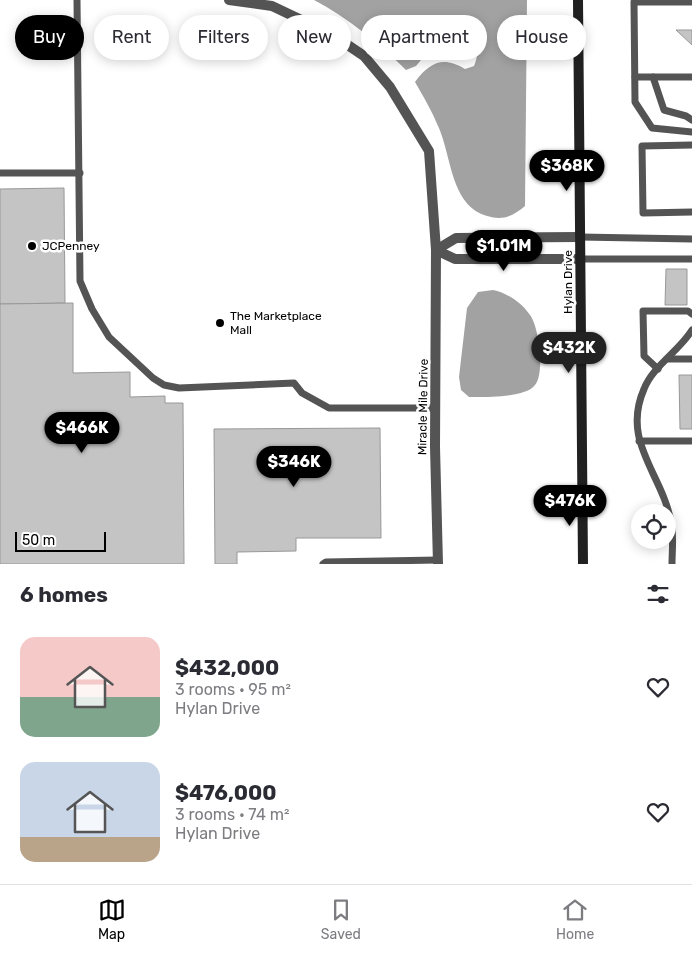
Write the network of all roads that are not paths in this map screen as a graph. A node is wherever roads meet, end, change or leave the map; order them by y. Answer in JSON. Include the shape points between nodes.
{"nodes":[{"id":1,"x":76,"y":0,"type":"edge"},
{"id":2,"x":229,"y":0,"type":"edge"},
{"id":3,"x":578,"y":0,"type":"edge"},
{"id":4,"x":692,"y":2,"type":"edge"},
{"id":5,"x":634,"y":77,"type":"junction"},
{"id":6,"x":653,"y":77,"type":"junction"},
{"id":7,"x":692,"y":78,"type":"edge"},
{"id":8,"x":692,"y":120,"type":"edge"},
{"id":9,"x":692,"y":132,"type":"edge"},
{"id":10,"x":692,"y":145,"type":"edge"},
{"id":11,"x":0,"y":173,"type":"edge"},
{"id":12,"x":80,"y":173,"type":"junction"},
{"id":13,"x":692,"y":212,"type":"edge"},
{"id":14,"x":580,"y":237,"type":"junction"},
{"id":15,"x":692,"y":239,"type":"edge"},
{"id":16,"x":436,"y":250,"type":"junction"},
{"id":17,"x":580,"y":259,"type":"junction"},
{"id":18,"x":692,"y":259,"type":"edge"},
{"id":19,"x":692,"y":314,"type":"edge"},
{"id":20,"x":692,"y":330,"type":"edge"},
{"id":21,"x":668,"y":359,"type":"junction"},
{"id":22,"x":692,"y":359,"type":"edge"},
{"id":23,"x":658,"y":369,"type":"junction"},
{"id":24,"x":436,"y":408,"type":"junction"},
{"id":25,"x":639,"y":441,"type":"junction"},
{"id":26,"x":692,"y":441,"type":"edge"},
{"id":27,"x":408,"y":562,"type":"edge"},
{"id":28,"x":438,"y":562,"type":"edge"},
{"id":29,"x":323,"y":564,"type":"edge"},
{"id":30,"x":583,"y":564,"type":"edge"},
{"id":31,"x":672,"y":564,"type":"edge"}],
"edges":[{"from":1,"to":12,"type":"lane"},
{"from":2,"to":16,"type":"street","name":"Miracle Mile Drive","via":[[272,6],[333,35],[364,56],[390,87],[429,151]]},
{"from":3,"to":14,"type":"main road","name":"Hylan Drive"},
{"from":4,"to":5,"type":"lane","via":[[634,2]]},
{"from":5,"to":6,"type":"lane"},
{"from":5,"to":9,"type":"lane","via":[[635,102],[652,128]]},
{"from":6,"to":7,"type":"lane"},
{"from":6,"to":8,"type":"lane","via":[[664,110]]},
{"from":10,"to":13,"type":"lane","via":[[642,146],[643,212]]},
{"from":11,"to":12,"type":"lane"},
{"from":12,"to":24,"type":"lane","via":[[80,281],[109,337],[152,378],[179,388],[294,383],[302,393],[329,408]]},
{"from":14,"to":15,"type":"lane"},
{"from":14,"to":16,"type":"street","via":[[456,238]]},
{"from":14,"to":17,"type":"main road","name":"Hylan Drive"},
{"from":16,"to":17,"type":"street","via":[[455,259]]},
{"from":16,"to":24,"type":"street","name":"Miracle Mile Drive"},
{"from":17,"to":18,"type":"lane"},
{"from":17,"to":30,"type":"main road","name":"Hylan Drive"},
{"from":19,"to":23,"type":"lane","via":[[644,311],[644,356]]},
{"from":20,"to":21,"type":"lane"},
{"from":21,"to":22,"type":"lane"},
{"from":21,"to":23,"type":"lane"},
{"from":23,"to":25,"type":"lane","via":[[644,387],[637,410]]},
{"from":24,"to":28,"type":"street","name":"Miracle Mile Drive"},
{"from":25,"to":26,"type":"lane"},
{"from":25,"to":31,"type":"lane","via":[[672,522]]},
{"from":27,"to":28,"type":"lane"},
{"from":27,"to":29,"type":"lane"}]}
